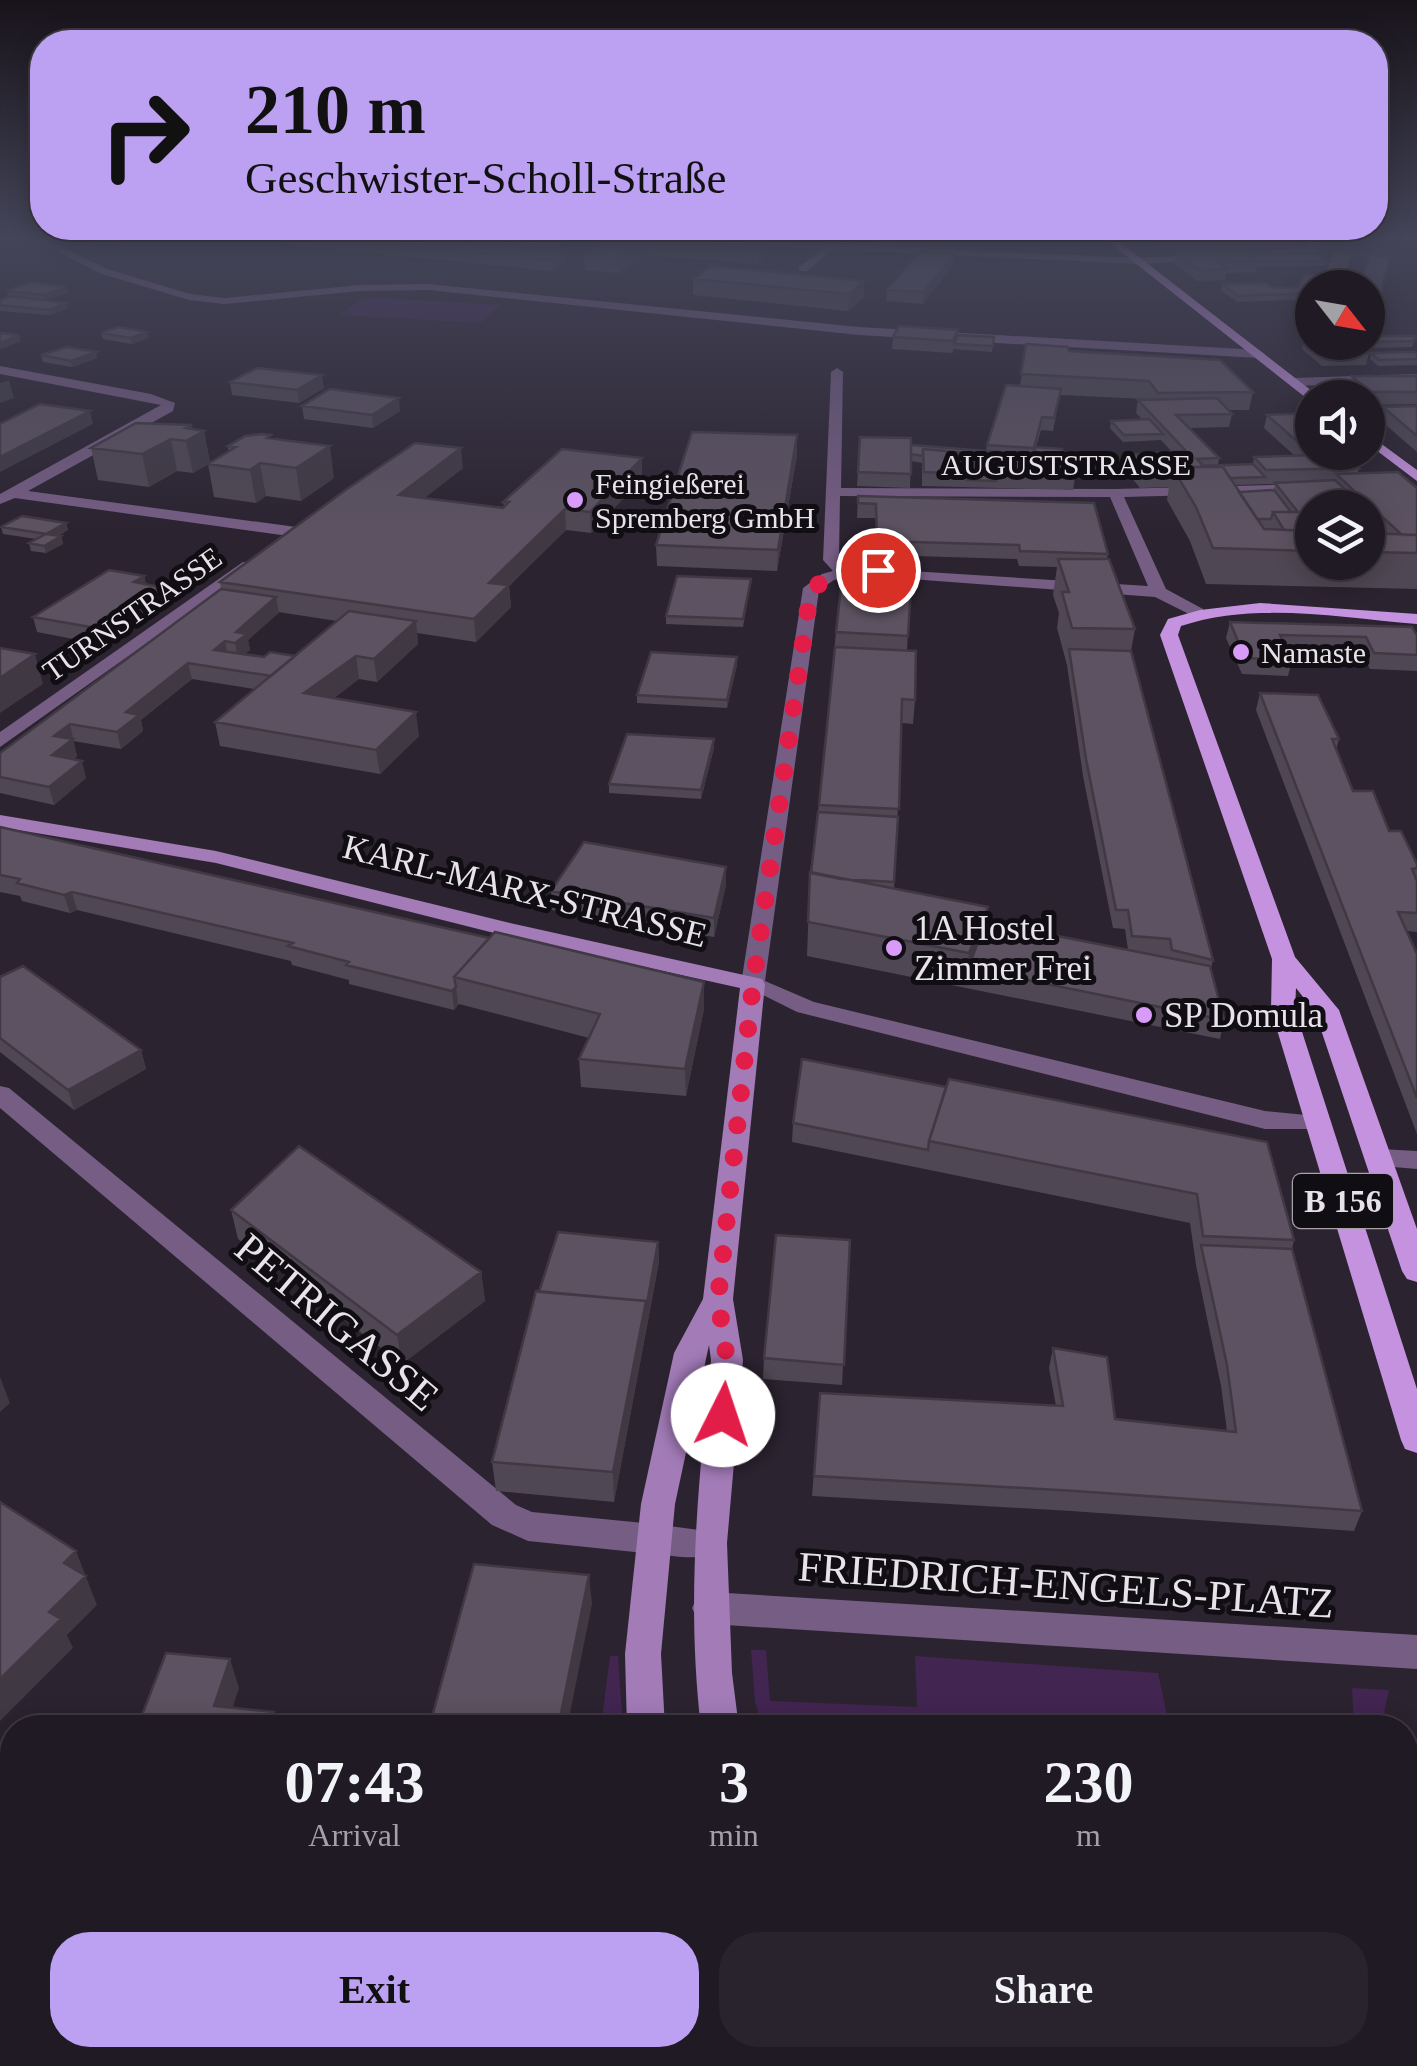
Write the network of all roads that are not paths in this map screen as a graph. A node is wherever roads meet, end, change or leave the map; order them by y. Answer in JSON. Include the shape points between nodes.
{"nodes":[{"id":1,"x":940,"y":336,"type":"edge"},
{"id":2,"x":1236,"y":336,"type":"edge"},
{"id":3,"x":1258,"y":354,"type":"junction"},
{"id":4,"x":0,"y":370,"type":"edge"},
{"id":5,"x":836,"y":372,"type":"dead end"},
{"id":6,"x":1417,"y":378,"type":"edge"},
{"id":7,"x":1293,"y":382,"type":"joint"},
{"id":8,"x":1385,"y":452,"type":"edge"},
{"id":9,"x":1417,"y":477,"type":"edge"},
{"id":10,"x":1417,"y":485,"type":"edge"},
{"id":11,"x":1396,"y":486,"type":"edge"},
{"id":12,"x":1321,"y":488,"type":"edge"},
{"id":13,"x":834,"y":492,"type":"junction"},
{"id":14,"x":1114,"y":493,"type":"junction"},
{"id":15,"x":6,"y":496,"type":"edge"},
{"id":16,"x":280,"y":543,"type":"edge"},
{"id":17,"x":265,"y":554,"type":"edge"},
{"id":18,"x":844,"y":572,"type":"junction"},
{"id":19,"x":1160,"y":592,"type":"junction"},
{"id":20,"x":1196,"y":613,"type":"junction"},
{"id":21,"x":1417,"y":619,"type":"edge"},
{"id":22,"x":0,"y":742,"type":"edge"},
{"id":23,"x":0,"y":822,"type":"edge"},
{"id":24,"x":1284,"y":959,"type":"junction"},
{"id":25,"x":753,"y":984,"type":"junction"},
{"id":26,"x":0,"y":1094,"type":"edge"},
{"id":27,"x":1318,"y":1124,"type":"junction"},
{"id":28,"x":1380,"y":1158,"type":"junction"},
{"id":29,"x":1417,"y":1160,"type":"edge"},
{"id":30,"x":1417,"y":1271,"type":"edge"},
{"id":31,"x":718,"y":1299,"type":"junction"},
{"id":32,"x":1417,"y":1440,"type":"edge"},
{"id":33,"x":654,"y":1539,"type":"junction"},
{"id":34,"x":710,"y":1543,"type":"junction"},
{"id":35,"x":710,"y":1608,"type":"junction"},
{"id":36,"x":1417,"y":1652,"type":"edge"},
{"id":37,"x":646,"y":1715,"type":"edge"},
{"id":38,"x":719,"y":1715,"type":"edge"}],
"edges":[{"from":1,"to":3,"type":"street"},
{"from":2,"to":3,"type":"main road"},
{"from":3,"to":7,"type":"main road"},
{"from":4,"to":15,"type":"street","via":[[168,404]]},
{"from":5,"to":13,"type":"street"},
{"from":6,"to":7,"type":"street"},
{"from":8,"to":9,"type":"main road"},
{"from":10,"to":11,"type":"street"},
{"from":12,"to":14,"type":"street","name":"AUGUSTSTRASSE"},
{"from":13,"to":14,"type":"street","name":"AUGUSTSTRASSE"},
{"from":13,"to":18,"type":"street","via":[[831,560]]},
{"from":14,"to":19,"type":"street"},
{"from":15,"to":16,"type":"street","name":"TURNSTRASSE","via":[[304,526]]},
{"from":17,"to":22,"type":"street","name":"TURNSTRASSE"},
{"from":18,"to":19,"type":"street","via":[[900,570]]},
{"from":18,"to":25,"type":"street","via":[[811,588]]},
{"from":19,"to":20,"type":"street"},
{"from":20,"to":21,"type":"main road","via":[[1264,609]]},
{"from":20,"to":24,"type":"main road","number":"B 156","via":[[1174,622],[1169,634]]},
{"from":23,"to":25,"type":"main road","name":"KARL-MARX-STRASSE","via":[[234,860]]},
{"from":24,"to":27,"type":"main road","number":"B 156","via":[[1283,1010]]},
{"from":24,"to":28,"type":"main road","number":"B 156","via":[[1327,1010]]},
{"from":25,"to":27,"type":"street","name":"KARL-MARX-STRASSE","via":[[806,1007],[1265,1120]]},
{"from":25,"to":31,"type":"main road"},
{"from":26,"to":33,"type":"street","name":"PETRIGASSE","via":[[504,1516],[528,1526]]},
{"from":27,"to":32,"type":"main road","number":"B 156"},
{"from":28,"to":29,"type":"street"},
{"from":28,"to":30,"type":"main road","number":"B 156"},
{"from":31,"to":33,"type":"main road","via":[[690,1353]]},
{"from":31,"to":34,"type":"main road","via":[[727,1360]]},
{"from":33,"to":34,"type":"street","name":"PETRIGASSE"},
{"from":33,"to":37,"type":"main road"},
{"from":34,"to":35,"type":"main road"},
{"from":35,"to":36,"type":"street","name":"FRIEDRICH-ENGELS-PLATZ"},
{"from":35,"to":38,"type":"main road"}]}
